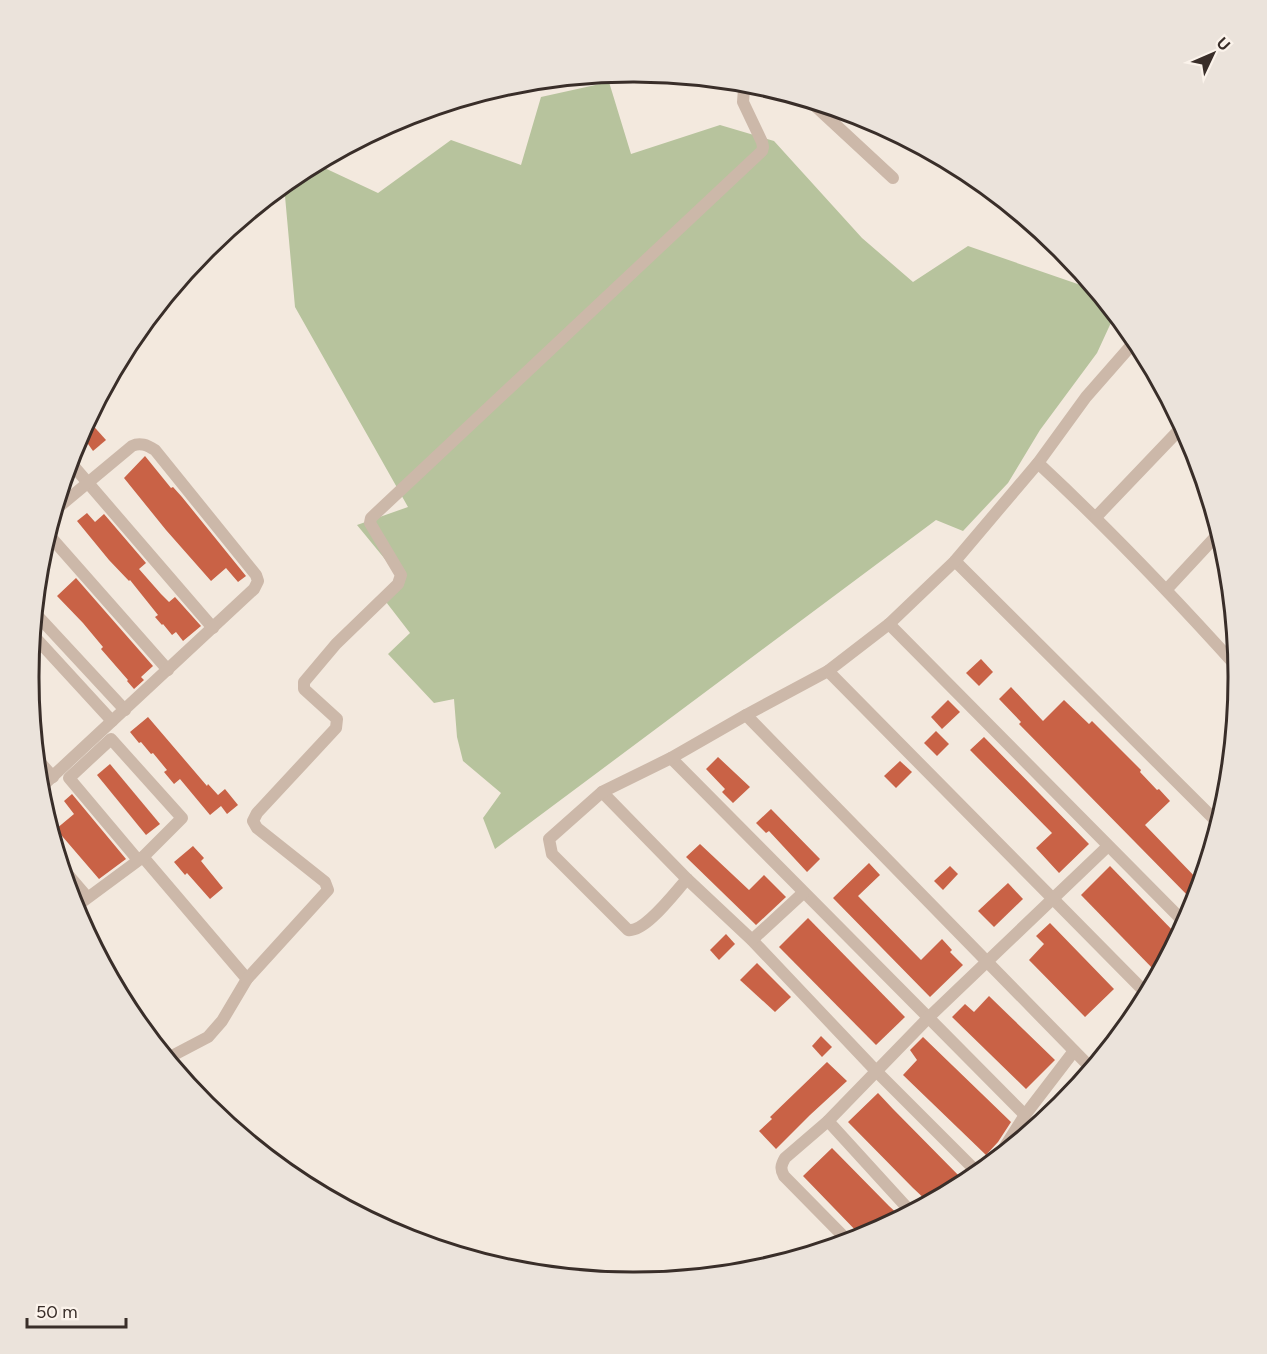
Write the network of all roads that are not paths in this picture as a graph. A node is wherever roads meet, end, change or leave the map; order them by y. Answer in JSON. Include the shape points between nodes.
{"nodes":[{"id":1,"x":744,"y":93,"type":"edge"},
{"id":2,"x":823,"y":114,"type":"edge"},
{"id":3,"x":893,"y":178,"type":"dead end"},
{"id":4,"x":1129,"y":348,"type":"edge"},
{"id":5,"x":1176,"y":433,"type":"edge"},
{"id":6,"x":1038,"y":463,"type":"junction"},
{"id":7,"x":76,"y":470,"type":"edge"},
{"id":8,"x":87,"y":484,"type":"junction"},
{"id":9,"x":66,"y":501,"type":"edge"},
{"id":10,"x":1096,"y":518,"type":"junction"},
{"id":11,"x":1212,"y":540,"type":"edge"},
{"id":12,"x":55,"y":542,"type":"edge"},
{"id":13,"x":955,"y":561,"type":"junction"},
{"id":14,"x":1167,"y":589,"type":"junction"},
{"id":15,"x":42,"y":620,"type":"edge"},
{"id":16,"x":889,"y":624,"type":"junction"},
{"id":17,"x":213,"y":628,"type":"junction"},
{"id":18,"x":40,"y":642,"type":"edge"},
{"id":19,"x":1227,"y":655,"type":"edge"},
{"id":20,"x":168,"y":670,"type":"junction"},
{"id":21,"x":828,"y":671,"type":"junction"},
{"id":22,"x":125,"y":710,"type":"junction"},
{"id":23,"x":746,"y":715,"type":"junction"},
{"id":24,"x":112,"y":721,"type":"junction"},
{"id":25,"x":671,"y":758,"type":"junction"},
{"id":26,"x":46,"y":770,"type":"edge"},
{"id":27,"x":53,"y":777,"type":"junction"},
{"id":28,"x":48,"y":781,"type":"edge"},
{"id":29,"x":602,"y":792,"type":"junction"},
{"id":30,"x":1211,"y":816,"type":"edge"},
{"id":31,"x":1107,"y":847,"type":"junction"},
{"id":32,"x":140,"y":859,"type":"junction"},
{"id":33,"x":687,"y":879,"type":"junction"},
{"id":34,"x":77,"y":886,"type":"edge"},
{"id":35,"x":803,"y":893,"type":"junction"},
{"id":36,"x":87,"y":897,"type":"junction"},
{"id":37,"x":1052,"y":898,"type":"junction"},
{"id":38,"x":83,"y":901,"type":"edge"},
{"id":39,"x":1178,"y":916,"type":"edge"},
{"id":40,"x":752,"y":940,"type":"junction"},
{"id":41,"x":987,"y":962,"type":"junction"},
{"id":42,"x":247,"y":979,"type":"junction"},
{"id":43,"x":1140,"y":987,"type":"edge"},
{"id":44,"x":929,"y":1017,"type":"junction"},
{"id":45,"x":1074,"y":1051,"type":"junction"},
{"id":46,"x":175,"y":1054,"type":"edge"},
{"id":47,"x":1085,"y":1062,"type":"edge"},
{"id":48,"x":877,"y":1072,"type":"junction"},
{"id":49,"x":1025,"y":1115,"type":"junction"},
{"id":50,"x":828,"y":1121,"type":"junction"},
{"id":51,"x":1013,"y":1134,"type":"edge"},
{"id":52,"x":971,"y":1166,"type":"edge"},
{"id":53,"x":905,"y":1205,"type":"edge"},
{"id":54,"x":841,"y":1234,"type":"edge"}],
"edges":[{"from":1,"to":42,"type":"street","via":[[743,102],[764,147],[762,151],[370,518],[400,579],[304,682],[304,689],[338,723],[254,821],[257,828],[325,882],[328,890]]},
{"from":2,"to":3,"type":"street"},
{"from":4,"to":6,"type":"street","via":[[1086,397]]},
{"from":5,"to":10,"type":"street"},
{"from":6,"to":10,"type":"street"},
{"from":6,"to":13,"type":"street"},
{"from":7,"to":8,"type":"street"},
{"from":8,"to":9,"type":"street"},
{"from":8,"to":17,"type":"street"},
{"from":8,"to":17,"type":"street","via":[[136,444],[155,450],[258,581]]},
{"from":10,"to":14,"type":"street"},
{"from":11,"to":14,"type":"street"},
{"from":12,"to":20,"type":"street"},
{"from":13,"to":16,"type":"street"},
{"from":13,"to":30,"type":"street"},
{"from":14,"to":19,"type":"street"},
{"from":15,"to":22,"type":"street"},
{"from":16,"to":21,"type":"street"},
{"from":16,"to":31,"type":"street"},
{"from":17,"to":20,"type":"street"},
{"from":18,"to":24,"type":"street"},
{"from":20,"to":22,"type":"street"},
{"from":21,"to":23,"type":"street"},
{"from":21,"to":37,"type":"street"},
{"from":22,"to":24,"type":"street"},
{"from":23,"to":25,"type":"street"},
{"from":23,"to":41,"type":"street"},
{"from":24,"to":27,"type":"street"},
{"from":25,"to":29,"type":"street"},
{"from":25,"to":35,"type":"street"},
{"from":26,"to":27,"type":"street"},
{"from":27,"to":28,"type":"street"},
{"from":29,"to":33,"type":"street"},
{"from":29,"to":33,"type":"street","via":[[553,834],[549,844],[552,854],[624,928],[633,931],[645,925]]},
{"from":31,"to":37,"type":"street"},
{"from":31,"to":39,"type":"street"},
{"from":32,"to":32,"type":"street","via":[[182,818],[111,739],[69,778]]},
{"from":32,"to":36,"type":"street"},
{"from":32,"to":42,"type":"street","via":[[193,913]]},
{"from":33,"to":40,"type":"street"},
{"from":34,"to":36,"type":"street"},
{"from":35,"to":40,"type":"street"},
{"from":35,"to":44,"type":"street"},
{"from":36,"to":38,"type":"street"},
{"from":37,"to":41,"type":"street"},
{"from":37,"to":43,"type":"street"},
{"from":40,"to":48,"type":"street"},
{"from":41,"to":44,"type":"street"},
{"from":41,"to":45,"type":"street"},
{"from":42,"to":46,"type":"street","via":[[208,1037]]},
{"from":44,"to":48,"type":"street"},
{"from":44,"to":49,"type":"street"},
{"from":45,"to":47,"type":"street"},
{"from":45,"to":49,"type":"street"},
{"from":48,"to":50,"type":"street"},
{"from":48,"to":52,"type":"street"},
{"from":49,"to":51,"type":"street"},
{"from":50,"to":53,"type":"street"},
{"from":50,"to":54,"type":"street","via":[[785,1158],[781,1171]]}]}
